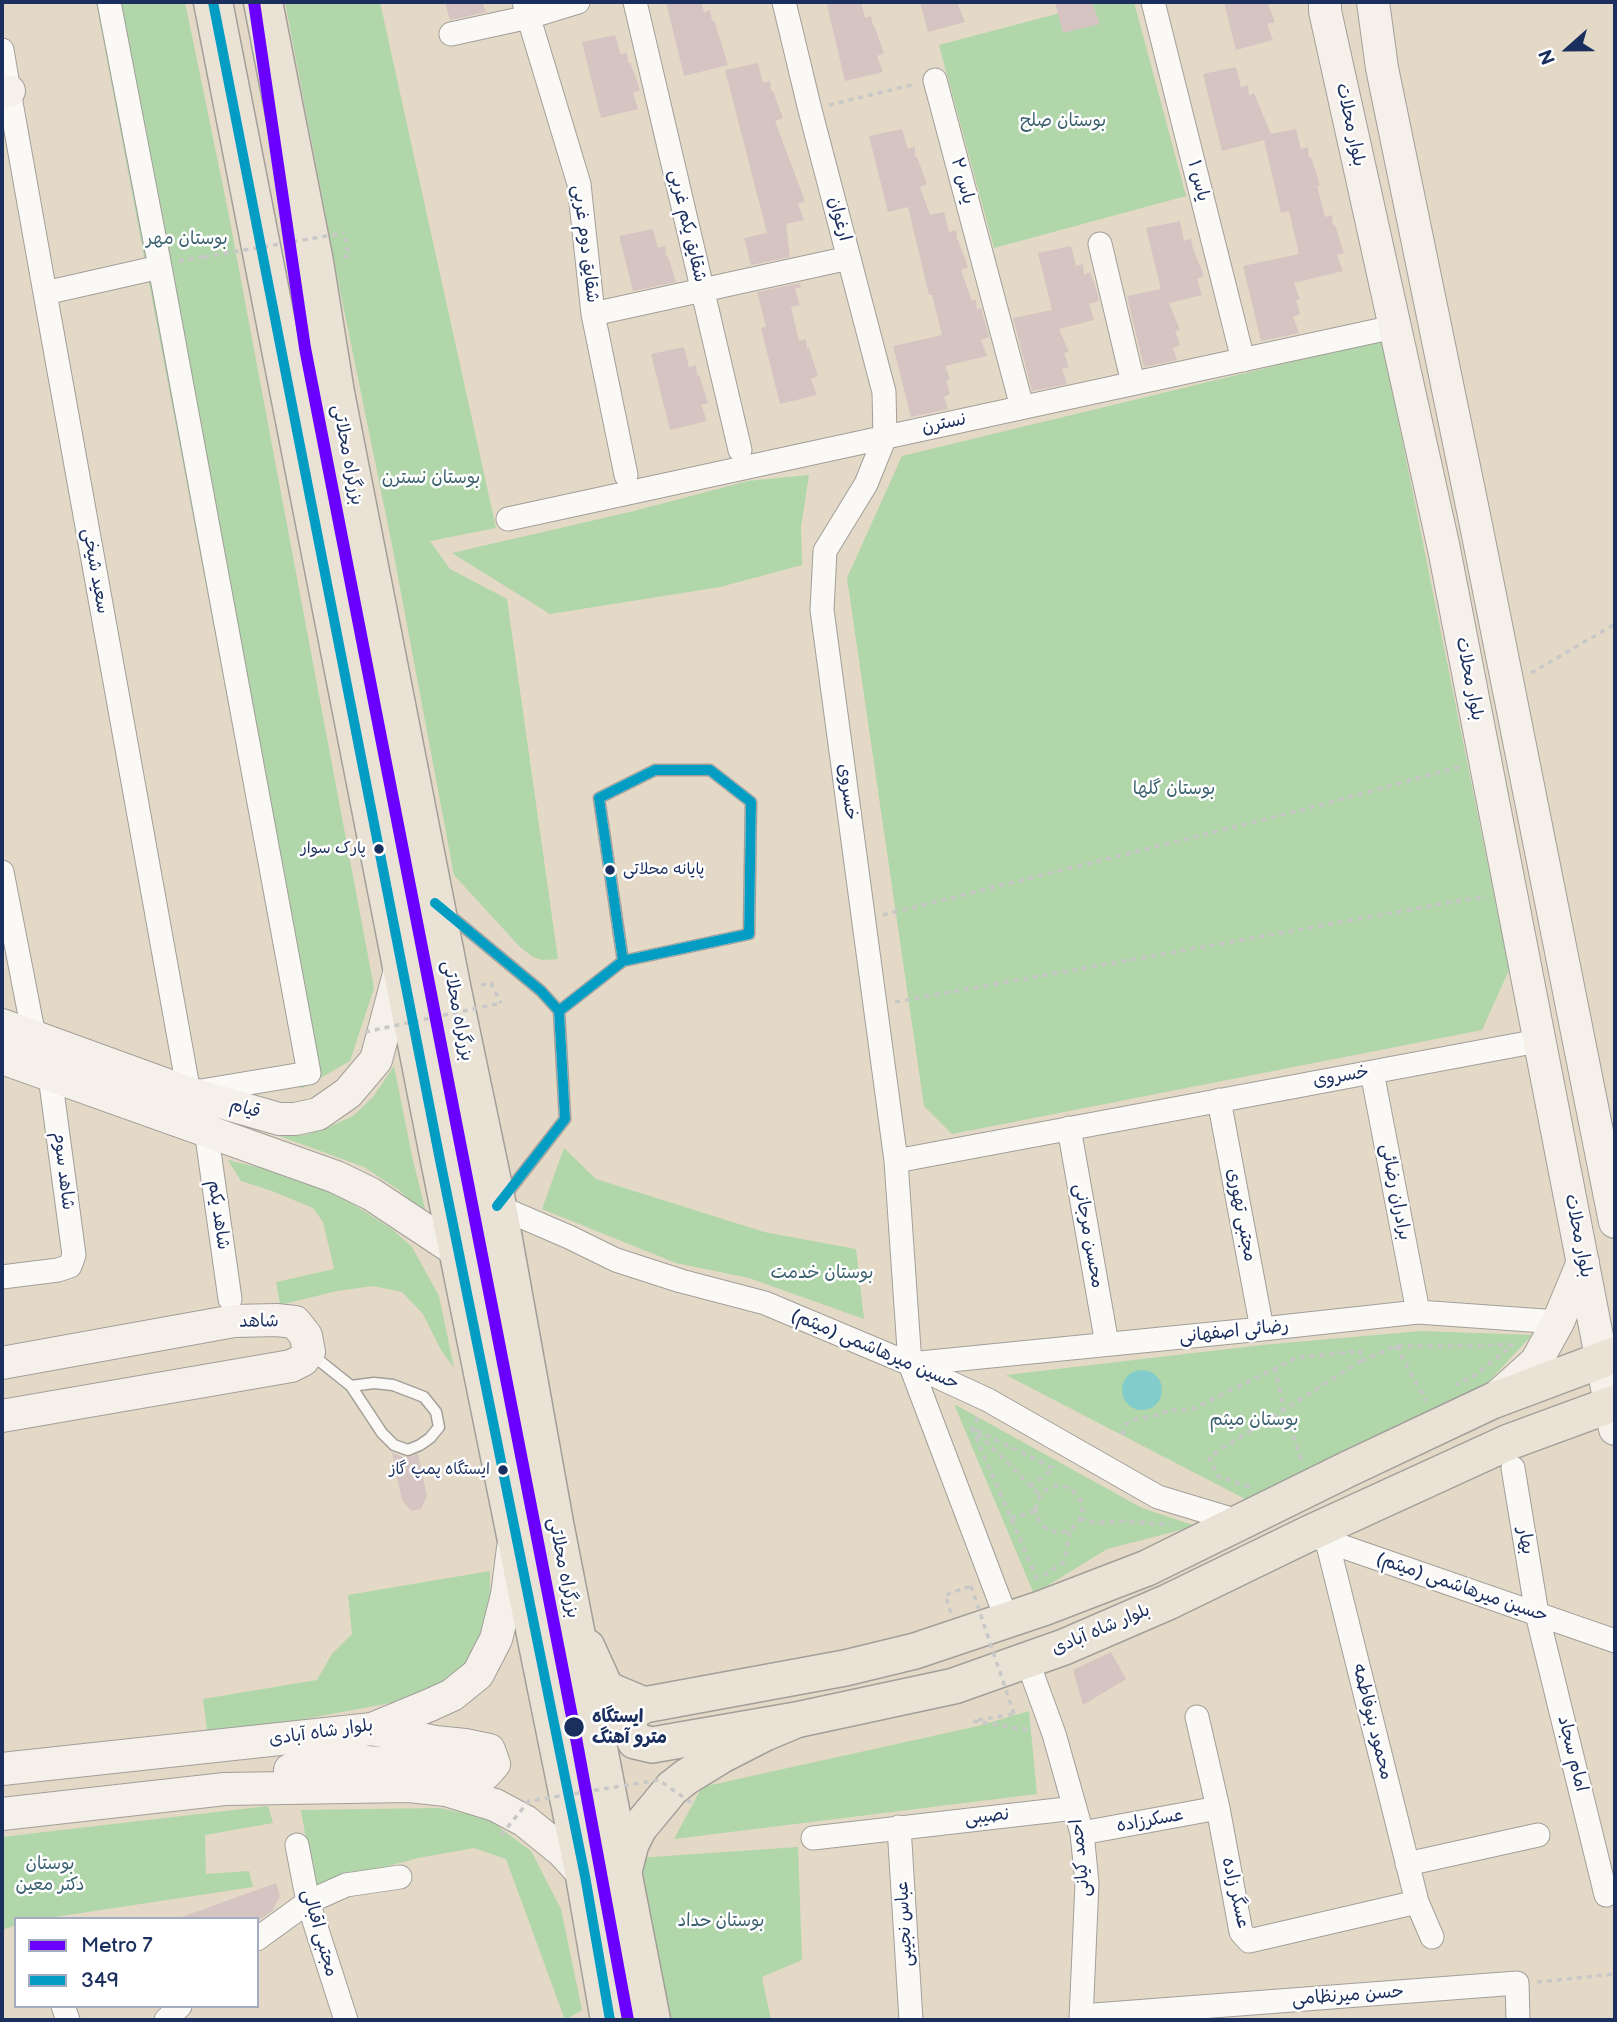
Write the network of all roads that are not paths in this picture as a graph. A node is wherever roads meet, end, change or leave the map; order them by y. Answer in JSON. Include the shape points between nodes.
{"nodes":[{"id":1,"x":109,"y":2,"type":"edge"},
{"id":2,"x":213,"y":2,"type":"edge"},
{"id":3,"x":263,"y":2,"type":"edge"},
{"id":4,"x":578,"y":2,"type":"edge"},
{"id":5,"x":635,"y":2,"type":"edge"},
{"id":6,"x":784,"y":2,"type":"edge"},
{"id":7,"x":1153,"y":2,"type":"edge"},
{"id":8,"x":1325,"y":2,"type":"edge"},
{"id":9,"x":1373,"y":2,"type":"edge"},
{"id":10,"x":526,"y":9,"type":"edge"},
{"id":11,"x":451,"y":34,"type":"dead end"},
{"id":12,"x":2,"y":50,"type":"edge"},
{"id":13,"x":934,"y":80,"type":"road end"},
{"id":14,"x":5,"y":92,"type":"edge"},
{"id":15,"x":1100,"y":244,"type":"dead end"},
{"id":16,"x":849,"y":258,"type":"junction"},
{"id":17,"x":170,"y":264,"type":"junction"},
{"id":18,"x":702,"y":290,"type":"junction"},
{"id":19,"x":45,"y":293,"type":"junction"},
{"id":20,"x":593,"y":314,"type":"junction"},
{"id":21,"x":1380,"y":330,"type":"dead end"},
{"id":22,"x":1243,"y":359,"type":"junction"},
{"id":23,"x":1133,"y":383,"type":"junction"},
{"id":24,"x":335,"y":393,"type":"junction"},
{"id":25,"x":292,"y":400,"type":"junction"},
{"id":26,"x":1022,"y":407,"type":"junction"},
{"id":27,"x":885,"y":437,"type":"junction"},
{"id":28,"x":740,"y":450,"type":"dead end"},
{"id":29,"x":626,"y":475,"type":"dead end"},
{"id":30,"x":508,"y":519,"type":"dead end"},
{"id":31,"x":363,"y":539,"type":"junction"},
{"id":32,"x":320,"y":542,"type":"junction"},
{"id":33,"x":2,"y":872,"type":"edge"},
{"id":34,"x":435,"y":903,"type":"junction"},
{"id":35,"x":402,"y":961,"type":"junction"},
{"id":36,"x":623,"y":961,"type":"junction"},
{"id":37,"x":559,"y":1011,"type":"junction"},
{"id":38,"x":2,"y":1025,"type":"edge"},
{"id":39,"x":34,"y":1036,"type":"junction"},
{"id":40,"x":1538,"y":1041,"type":"junction"},
{"id":41,"x":2,"y":1058,"type":"edge"},
{"id":42,"x":1372,"y":1072,"type":"junction"},
{"id":43,"x":50,"y":1076,"type":"junction"},
{"id":44,"x":188,"y":1093,"type":"junction"},
{"id":45,"x":1219,"y":1100,"type":"junction"},
{"id":46,"x":240,"y":1108,"type":"junction"},
{"id":47,"x":1069,"y":1128,"type":"junction"},
{"id":48,"x":217,"y":1134,"type":"junction"},
{"id":49,"x":896,"y":1161,"type":"junction"},
{"id":50,"x":497,"y":1206,"type":"junction"},
{"id":51,"x":1615,"y":1222,"type":"edge"},
{"id":52,"x":460,"y":1253,"type":"junction"},
{"id":53,"x":1583,"y":1262,"type":"junction"},
{"id":54,"x":2,"y":1277,"type":"edge"},
{"id":55,"x":230,"y":1299,"type":"dead end"},
{"id":56,"x":1418,"y":1312,"type":"junction"},
{"id":57,"x":1558,"y":1322,"type":"junction"},
{"id":58,"x":1262,"y":1329,"type":"junction"},
{"id":59,"x":1107,"y":1344,"type":"junction"},
{"id":60,"x":309,"y":1352,"type":"junction"},
{"id":61,"x":1609,"y":1357,"type":"edge"},
{"id":62,"x":2,"y":1363,"type":"edge"},
{"id":63,"x":911,"y":1364,"type":"junction"},
{"id":64,"x":351,"y":1386,"type":"junction"},
{"id":65,"x":1492,"y":1401,"type":"junction"},
{"id":66,"x":1614,"y":1412,"type":"edge"},
{"id":67,"x":2,"y":1416,"type":"edge"},
{"id":68,"x":1513,"y":1468,"type":"dead end"},
{"id":69,"x":1241,"y":1522,"type":"junction"},
{"id":70,"x":515,"y":1530,"type":"junction"},
{"id":71,"x":1318,"y":1538,"type":"junction"},
{"id":72,"x":571,"y":1611,"type":"junction"},
{"id":73,"x":1538,"y":1614,"type":"junction"},
{"id":74,"x":1007,"y":1620,"type":"junction"},
{"id":75,"x":1615,"y":1641,"type":"edge"},
{"id":76,"x":1027,"y":1660,"type":"junction"},
{"id":77,"x":644,"y":1705,"type":"junction"},
{"id":78,"x":1196,"y":1717,"type":"dead end"},
{"id":79,"x":796,"y":1720,"type":"junction"},
{"id":80,"x":372,"y":1729,"type":"junction"},
{"id":81,"x":2,"y":1769,"type":"edge"},
{"id":82,"x":225,"y":1788,"type":"junction"},
{"id":83,"x":1075,"y":1808,"type":"junction"},
{"id":84,"x":1218,"y":1808,"type":"junction"},
{"id":85,"x":2,"y":1814,"type":"edge"},
{"id":86,"x":899,"y":1827,"type":"junction"},
{"id":87,"x":1082,"y":1833,"type":"junction"},
{"id":88,"x":1538,"y":1835,"type":"dead end"},
{"id":89,"x":813,"y":1838,"type":"dead end"},
{"id":90,"x":296,"y":1845,"type":"dead end"},
{"id":91,"x":1407,"y":1864,"type":"junction"},
{"id":92,"x":623,"y":1875,"type":"junction"},
{"id":93,"x":585,"y":1876,"type":"junction"},
{"id":94,"x":400,"y":1877,"type":"dead end"},
{"id":95,"x":1606,"y":1895,"type":"dead end"},
{"id":96,"x":308,"y":1902,"type":"junction"},
{"id":97,"x":1416,"y":1902,"type":"junction"},
{"id":98,"x":1432,"y":1937,"type":"dead end"},
{"id":99,"x":259,"y":1938,"type":"edge"},
{"id":100,"x":1081,"y":2018,"type":"edge"},
{"id":101,"x":346,"y":2020,"type":"edge"},
{"id":102,"x":610,"y":2020,"type":"edge"},
{"id":103,"x":651,"y":2020,"type":"edge"},
{"id":104,"x":911,"y":2020,"type":"edge"},
{"id":105,"x":1518,"y":2020,"type":"edge"}],
"edges":[{"from":1,"to":17,"type":"street"},
{"from":2,"to":25,"type":"highway"},
{"from":3,"to":24,"type":"highway","name":"بزرگراه محلاتی"},
{"from":4,"to":10,"type":"street"},
{"from":5,"to":18,"type":"street","name":"شقایق یکم غربی"},
{"from":6,"to":16,"type":"street","name":"ارغوان"},
{"from":7,"to":22,"type":"street","name":"یاس ۱"},
{"from":8,"to":40,"type":"main road","name":"بلوار محلات","via":[[1444,549]]},
{"from":9,"to":51,"type":"main road","name":"بلوار محلات","via":[[1382,68]]},
{"from":10,"to":11,"type":"street"},
{"from":10,"to":20,"type":"street","name":"شقایق دوم غربی","via":[[579,184]]},
{"from":12,"to":14,"type":"street","name":"سعید شیخی"},
{"from":13,"to":26,"type":"street","name":"یاس ۲"},
{"from":14,"to":19,"type":"street","name":"سعید شیخی"},
{"from":15,"to":23,"type":"street"},
{"from":16,"to":18,"type":"street"},
{"from":16,"to":27,"type":"street","name":"ارغوان","via":[[884,392]]},
{"from":17,"to":19,"type":"street"},
{"from":17,"to":44,"type":"street","via":[[309,1073]]},
{"from":18,"to":20,"type":"street"},
{"from":18,"to":28,"type":"street","name":"شقایق یکم غربی"},
{"from":19,"to":44,"type":"street","name":"سعید شیخی"},
{"from":20,"to":29,"type":"street","name":"شقایق دوم غربی"},
{"from":21,"to":22,"type":"street","name":"نسترن"},
{"from":22,"to":23,"type":"street","name":"نسترن"},
{"from":23,"to":26,"type":"street","name":"نسترن"},
{"from":24,"to":25,"type":"highway","via":[[324,415],[311,418]]},
{"from":24,"to":31,"type":"highway","name":"بزرگراه محلاتی"},
{"from":25,"to":32,"type":"highway"},
{"from":26,"to":27,"type":"street","name":"نسترن"},
{"from":27,"to":30,"type":"street","name":"نسترن"},
{"from":27,"to":49,"type":"street","name":"خسروی","via":[[866,484],[825,551],[822,610]]},
{"from":31,"to":32,"type":"highway","via":[[347,517],[334,518]]},
{"from":31,"to":34,"type":"highway","name":"بزرگراه محلاتی"},
{"from":32,"to":35,"type":"highway"},
{"from":33,"to":39,"type":"street"},
{"from":34,"to":37,"type":"lane"},
{"from":34,"to":50,"type":"highway","name":"بزرگراه محلاتی"},
{"from":35,"to":46,"type":"main road","name":"قیام","via":[[376,1060],[348,1093],[318,1114],[295,1119]]},
{"from":35,"to":52,"type":"highway"},
{"from":36,"to":36,"type":"lane","via":[[749,934],[751,802],[710,770],[655,770],[599,797]]},
{"from":36,"to":37,"type":"lane"},
{"from":37,"to":50,"type":"lane","via":[[565,1119]]},
{"from":38,"to":39,"type":"main road","name":"قیام"},
{"from":39,"to":44,"type":"main road","name":"قیام"},
{"from":40,"to":42,"type":"street","name":"خسروی"},
{"from":40,"to":53,"type":"main road","name":"بلوار محلات"},
{"from":41,"to":43,"type":"main road","name":"قیام"},
{"from":42,"to":45,"type":"street","name":"خسروی"},
{"from":42,"to":56,"type":"street","name":"برادران رضائی"},
{"from":43,"to":48,"type":"main road","name":"قیام"},
{"from":43,"to":54,"type":"street","name":"شاهد سوم","via":[[74,1255],[70,1266],[58,1270]]},
{"from":44,"to":46,"type":"main road","name":"قیام"},
{"from":45,"to":47,"type":"street","name":"خسروی"},
{"from":45,"to":58,"type":"street","name":"مجتبی تهوری"},
{"from":46,"to":48,"type":"main road","via":[[237,1131]]},
{"from":47,"to":49,"type":"street","name":"خسروی"},
{"from":47,"to":59,"type":"street","name":"محسن مرجانی"},
{"from":48,"to":52,"type":"main road","name":"قیام","via":[[348,1182]]},
{"from":48,"to":55,"type":"street","name":"شاهد یکم"},
{"from":49,"to":63,"type":"street","name":"خسروی"},
{"from":50,"to":63,"type":"street","name":"حسین میرهاشمی (میثم)","via":[[616,1260],[765,1303]]},
{"from":50,"to":72,"type":"highway","name":"بزرگراه محلاتی"},
{"from":52,"to":70,"type":"highway"},
{"from":53,"to":57,"type":"main road"},
{"from":53,"to":61,"type":"main road","name":"بلوار محلات"},
{"from":56,"to":57,"type":"street","name":"رضائی اصفهانی"},
{"from":56,"to":58,"type":"street","name":"رضائی اصفهانی"},
{"from":57,"to":65,"type":"main road","via":[[1536,1362]]},
{"from":58,"to":59,"type":"street","name":"رضائی اصفهانی"},
{"from":59,"to":63,"type":"street","name":"رضائی اصفهانی"},
{"from":60,"to":62,"type":"main road","name":"شاهد","via":[[306,1336],[295,1322],[234,1321]]},
{"from":60,"to":64,"type":"lane"},
{"from":60,"to":67,"type":"main road","via":[[290,1366]]},
{"from":61,"to":65,"type":"main road"},
{"from":61,"to":66,"type":"main road","name":"بلوار محلات"},
{"from":63,"to":69,"type":"street","name":"حسین میرهاشمی (میثم)","via":[[988,1400],[1158,1497]]},
{"from":63,"to":74,"type":"street","name":"خسروی"},
{"from":64,"to":64,"type":"lane","via":[[394,1445],[408,1450],[439,1427],[436,1412],[424,1397],[393,1385]]},
{"from":65,"to":69,"type":"main road"},
{"from":66,"to":71,"type":"main road","name":"بلوار شاه آبادی","via":[[1509,1442]]},
{"from":68,"to":73,"type":"street","name":"بهار"},
{"from":69,"to":74,"type":"main road","via":[[1147,1568]]},
{"from":70,"to":80,"type":"main road","name":"بلوار شاه آبادی","via":[[499,1628],[478,1674],[452,1695]]},
{"from":70,"to":93,"type":"highway"},
{"from":71,"to":73,"type":"street","name":"حسین میرهاشمی (میثم)"},
{"from":71,"to":76,"type":"main road","name":"بلوار شاه آبادی"},
{"from":71,"to":91,"type":"street","name":"محمود بنوفاطمه"},
{"from":72,"to":77,"type":"main road","via":[[606,1689]]},
{"from":72,"to":92,"type":"highway","name":"بزرگراه محلاتی"},
{"from":73,"to":75,"type":"street","name":"حسین میرهاشمی (میثم)"},
{"from":73,"to":95,"type":"street","name":"امام سجاد"},
{"from":74,"to":77,"type":"main road","via":[[915,1651],[845,1668]]},
{"from":76,"to":79,"type":"main road","name":"بلوار شاه آبادی","via":[[954,1686]]},
{"from":76,"to":83,"type":"street","name":"احمد کیانی"},
{"from":77,"to":79,"type":"main road","via":[[632,1713],[628,1726],[635,1741],[652,1745]]},
{"from":78,"to":84,"type":"street","name":"عسگر زاده"},
{"from":79,"to":92,"type":"main road","name":"بلوار شاه آبادی","via":[[722,1755],[672,1788],[639,1828]]},
{"from":80,"to":81,"type":"main road","name":"بلوار شاه آبادی"},
{"from":80,"to":82,"type":"main road","via":[[489,1750],[494,1764],[485,1774],[366,1762],[300,1768]]},
{"from":82,"to":85,"type":"main road"},
{"from":82,"to":93,"type":"main road","via":[[409,1786],[446,1790],[495,1805],[525,1821],[562,1850]]},
{"from":83,"to":86,"type":"street","name":"نصیبی"},
{"from":83,"to":87,"type":"street","name":"احمد کیانی"},
{"from":84,"to":87,"type":"street","name":"عسکرزاده"},
{"from":84,"to":97,"type":"street","name":"عسگر زاده","via":[[1241,1932],[1250,1941]]},
{"from":86,"to":89,"type":"street","name":"نصیبی"},
{"from":86,"to":104,"type":"street","name":"عباس نجیبی"},
{"from":87,"to":100,"type":"street","name":"احمد کیانی","via":[[1087,1883]]},
{"from":88,"to":91,"type":"street"},
{"from":90,"to":96,"type":"street","name":"مجتبی اقبالی"},
{"from":91,"to":97,"type":"street","name":"محمود بنوفاطمه"},
{"from":92,"to":103,"type":"highway","name":"بزرگراه محلاتی"},
{"from":93,"to":102,"type":"highway"},
{"from":94,"to":96,"type":"street","via":[[346,1885]]},
{"from":96,"to":99,"type":"street"},
{"from":96,"to":101,"type":"street","name":"مجتبی اقبالی"},
{"from":97,"to":98,"type":"street","name":"محمود بنوفاطمه"},
{"from":100,"to":105,"type":"street","name":"حسن میرنظامی","via":[[1517,1983]]}]}
